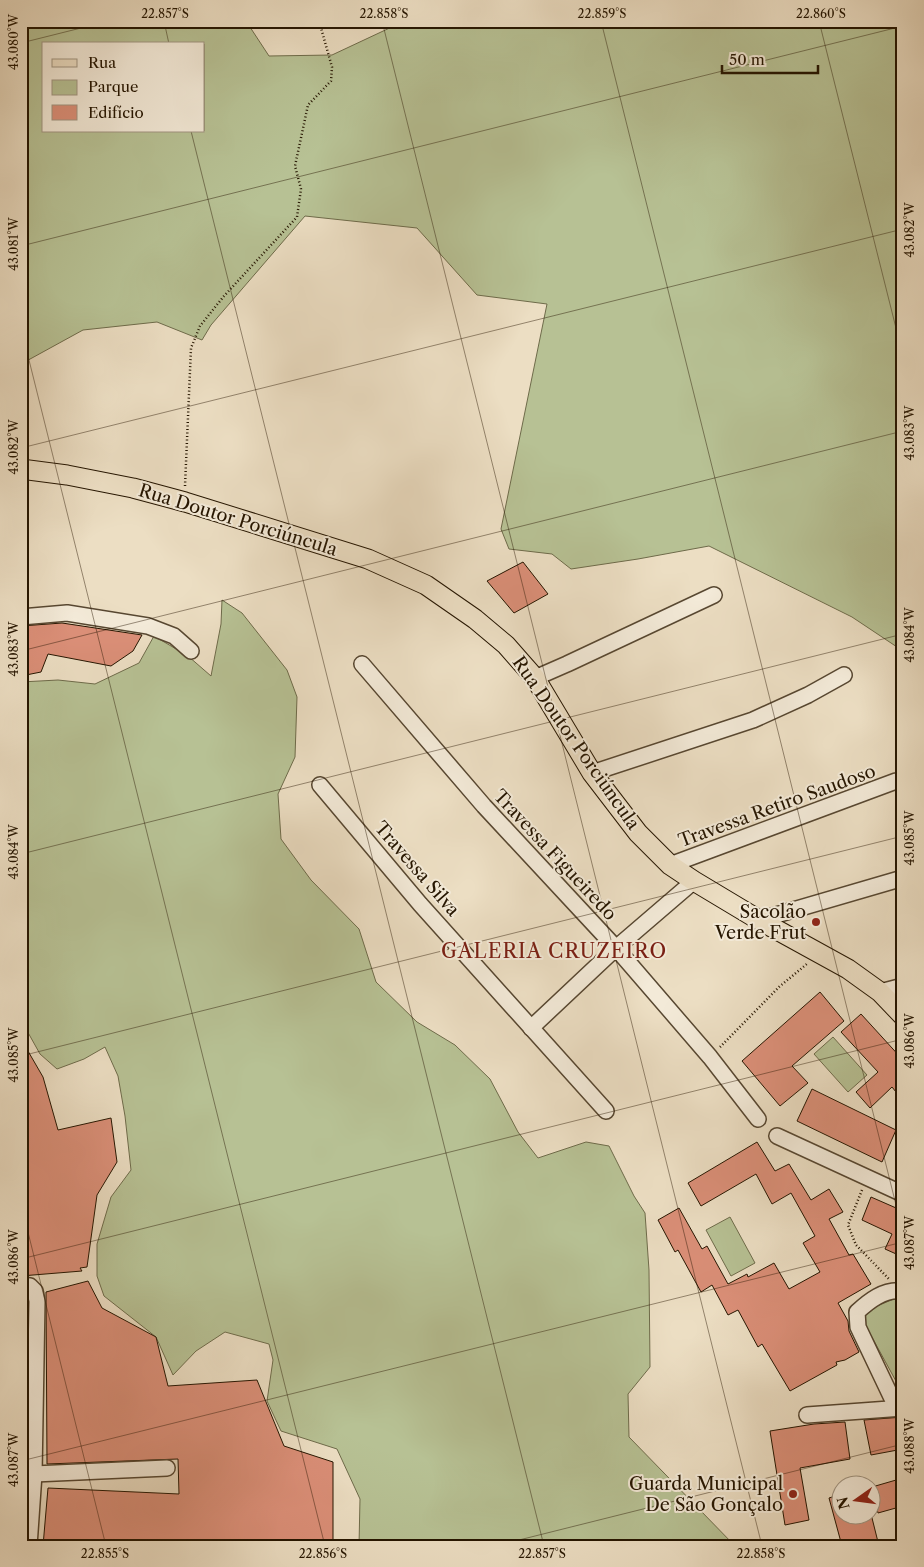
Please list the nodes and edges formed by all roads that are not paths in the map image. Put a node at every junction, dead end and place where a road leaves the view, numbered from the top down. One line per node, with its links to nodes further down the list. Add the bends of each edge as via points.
1 (21, 469): 7 (main road, Rua Doutor Porciúncula, via 133,488 368,559 426,585 475,619 506,645)
2 (714, 595): 7 (street)
3 (21, 617): 4 (street, via 67,613 148,626 174,636)
4 (191, 651)
5 (362, 664): 15 (street, Travessa Figueiredo, via 484,806)
6 (844, 675): 8 (street, via 753,720)
7 (535, 678): 8 (main road, Rua Doutor Porciúncula)
8 (592, 773): 11 (main road, Rua Doutor Porciúncula, via 638,833)
9 (896, 781): 11 (street, Travessa Retiro Saudoso)
10 (320, 785): 19 (street, Travessa Silva, via 420,904)
11 (670, 865): 13 (main road, Rua Doutor Porciúncula)
12 (903, 878): 14 (street)
13 (694, 881): 14 (main road, Rua Doutor Porciúncula); 15 (street)
14 (759, 920): 17 (main road, Rua Doutor Porciúncula, via 848,969)
15 (616, 948): 19 (street); 21 (street, Travessa Figueiredo, via 710,1057)
16 (903, 986): 17 (street)
17 (880, 992): 18 (main road, Rua Doutor Porciúncula)
18 (903, 1016)
19 (531, 1028): 20 (street, Travessa Silva)
20 (606, 1111)
21 (758, 1119)
22 (777, 1136): 23 (street)
23 (903, 1194)
24 (21, 1285): 29 (street, via 30,1286 37,1301)
25 (902, 1292): 26 (street, via 889,1291 869,1300 857,1312 856,1319)
26 (900, 1408): 27 (street)
27 (807, 1415)
28 (167, 1468): 29 (street)
29 (34, 1474): 30 (street)
30 (29, 1546)

